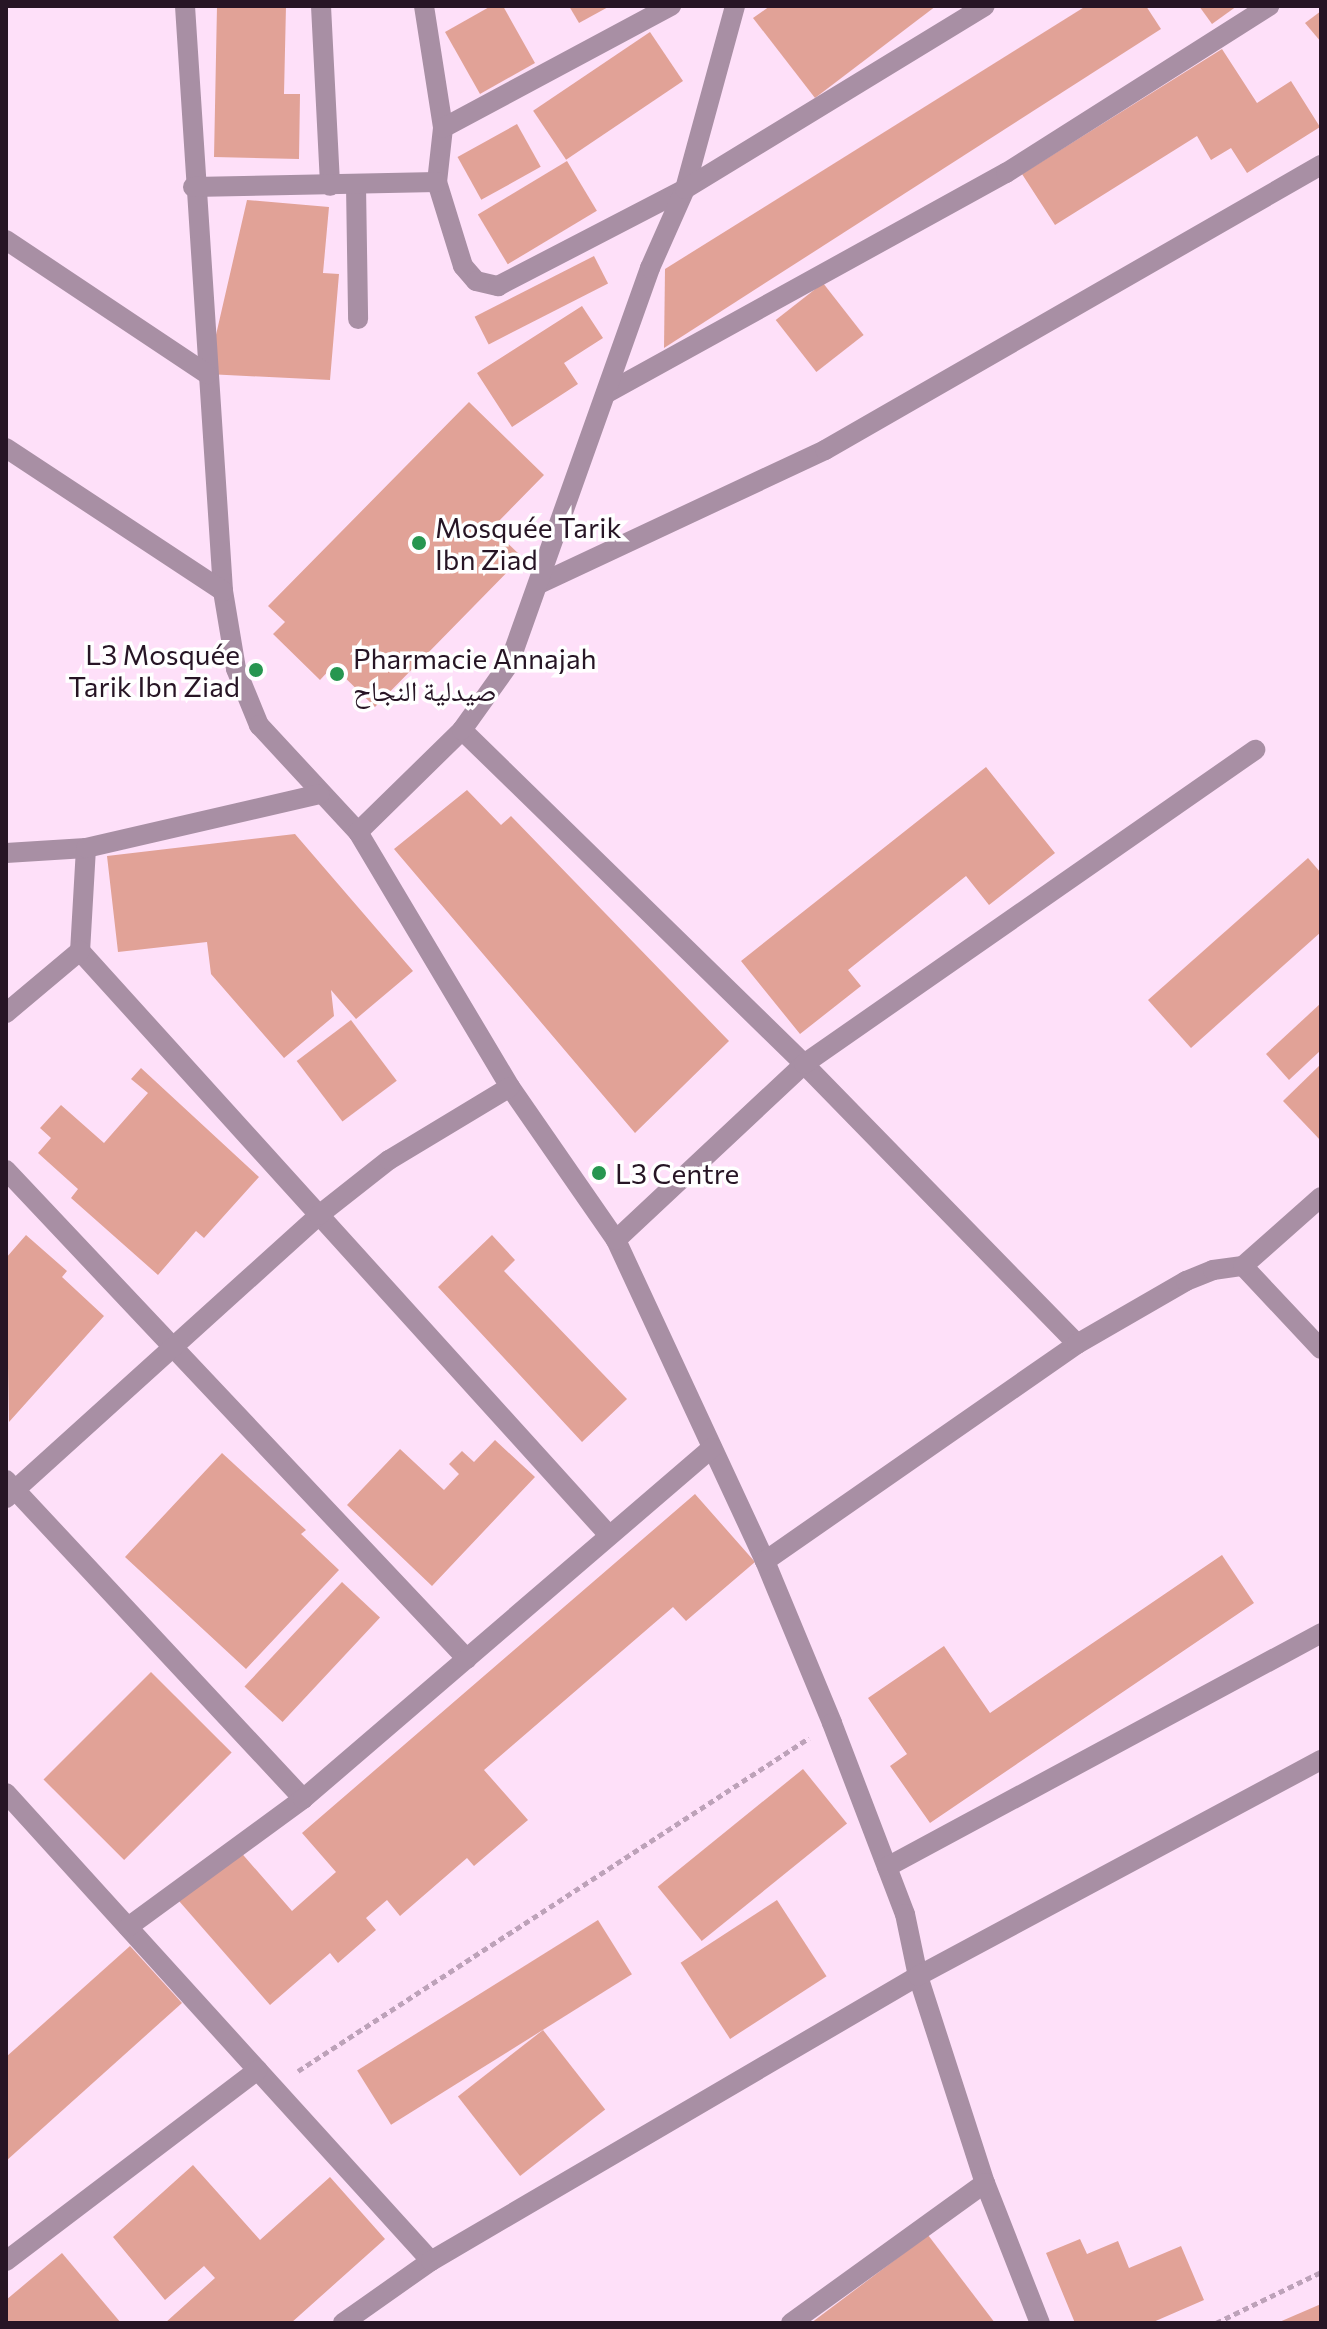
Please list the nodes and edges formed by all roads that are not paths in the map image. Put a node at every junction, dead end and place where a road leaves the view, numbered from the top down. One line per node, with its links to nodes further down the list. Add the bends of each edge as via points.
1 (185, 6): 13 (street)
2 (321, 6): 12 (street)
3 (424, 6): 8 (street)
4 (671, 6): 8 (street)
5 (735, 6): 14 (street)
6 (985, 6): 14 (street)
7 (1269, 6): 18 (street, via 1006,173)
8 (443, 128): 10 (street)
9 (1321, 165): 20 (street, via 825,450)
10 (437, 182): 11 (street); 14 (street, via 463,266 476,281 498,286)
11 (356, 185): 12 (street); 16 (street)
12 (330, 186): 13 (street)
13 (193, 187): 17 (street)
14 (685, 189): 18 (street, via 650,268)
15 (6, 240): 17 (street)
16 (358, 319)
17 (207, 374): 21 (street)
18 (607, 393): 20 (street)
19 (6, 448): 21 (street)
20 (539, 584): 22 (street, via 509,664)
21 (223, 591): 24 (street, via 236,669 259,725)
22 (462, 730): 25 (street); 30 (street)
23 (1255, 750): 30 (street)
24 (320, 794): 25 (street); 26 (street)
25 (358, 832): 31 (street)
26 (86, 848): 27 (street); 28 (street)
27 (6, 853)
28 (80, 951): 29 (street); 34 (street)
29 (6, 1013)
30 (804, 1064): 35 (street); 37 (street)
31 (510, 1087): 34 (street, via 389,1160); 35 (street)
32 (6, 1170): 38 (street)
33 (1321, 1197): 36 (street)
34 (319, 1215): 38 (street); 42 (street)
35 (616, 1240): 40 (street)
36 (1243, 1266): 37 (street, via 1186,1281); 39 (street)
37 (1077, 1344): 43 (street)
38 (173, 1348): 41 (street); 45 (street)
39 (1321, 1349)
40 (712, 1448): 42 (street); 43 (street)
41 (9, 1489): 48 (street)
42 (607, 1533): 45 (street)
43 (765, 1561): 49 (street)
44 (1321, 1633): 49 (street)
45 (467, 1659): 48 (street)
46 (1321, 1760): 51 (street)
47 (6, 1793): 50 (street)
48 (303, 1799): 50 (street)
49 (887, 1867): 51 (street, via 905,1914)
50 (128, 1927): 52 (street)
51 (918, 1976): 53 (street); 55 (street)
52 (258, 2070): 54 (street); 55 (street)
53 (985, 2183): 57 (street); 58 (street)
54 (6, 2261)
55 (431, 2261): 56 (street)
56 (343, 2323)
57 (791, 2323)
58 (1040, 2323)

